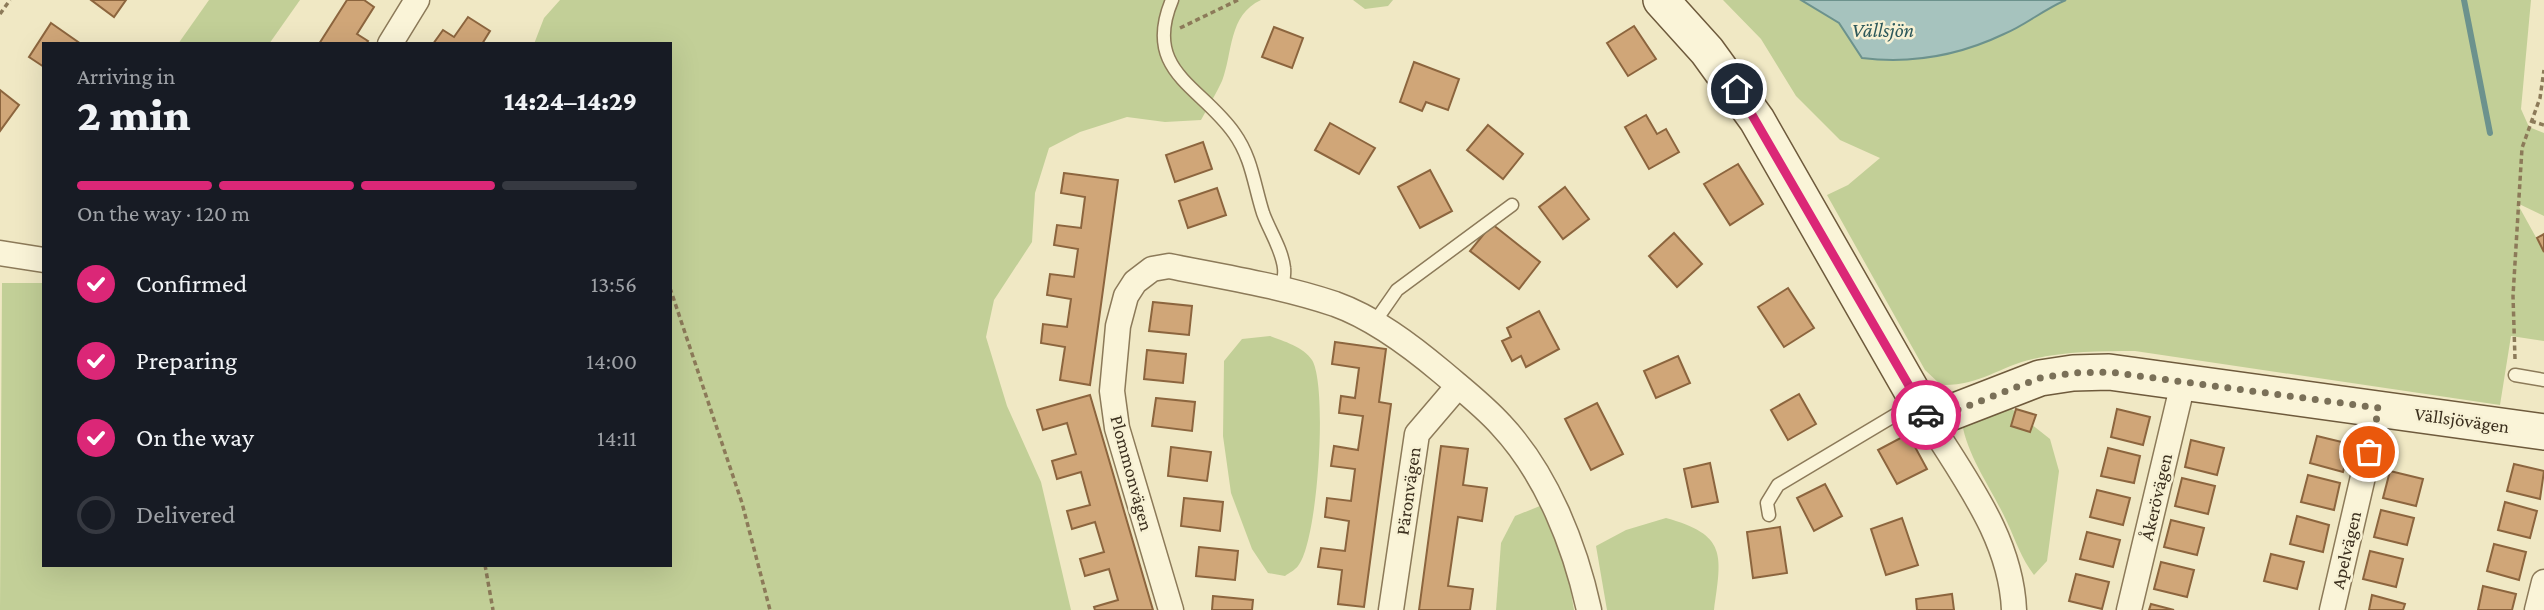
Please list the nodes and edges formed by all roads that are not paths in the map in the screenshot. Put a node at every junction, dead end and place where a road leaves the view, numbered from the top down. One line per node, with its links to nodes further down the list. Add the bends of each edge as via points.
1 (418, 0): 4 (street)
2 (1172, 0): 8 (lane, via 1164,37 1180,79 1235,134 1252,167 1262,211 1284,267)
3 (1661, 0): 15 (street, via 1707,51 1756,120)
4 (391, 42)
5 (1512, 205): 9 (lane, via 1396,290)
6 (0, 253): 7 (street)
7 (42, 260)
8 (1282, 289): 9 (street, Plommonvägen, via 1337,305); 19 (street, Plommonvägen, via 1169,266 1152,269 1126,296 1118,326 1112,391 1117,428)
9 (1374, 323): 13 (street, Plommonvägen)
10 (2515, 375): 11 (lane)
11 (2544, 380)
12 (2183, 383): 14 (street, Vällsjövägen); 15 (street, Vällsjövägen, via 2109,372 2073,373); 23 (street, Åkerövägen)
13 (1458, 386): 20 (street, Päronvägen, via 1417,435); 21 (street, Plommonvägen, via 1502,425 1525,455 1581,572)
14 (2379, 408): 16 (street, Vällsjövägen); 24 (street, Apelvägen)
15 (1924, 411): 17 (lane, via 1778,485 1767,503); 22 (street, via 1999,537)
16 (2544, 432)
17 (1769, 515)
18 (2544, 582): 25 (street)
19 (1171, 610)
20 (1391, 610)
21 (1589, 610)
22 (2014, 610)
23 (2129, 610)
24 (2332, 610)
25 (2537, 610)

